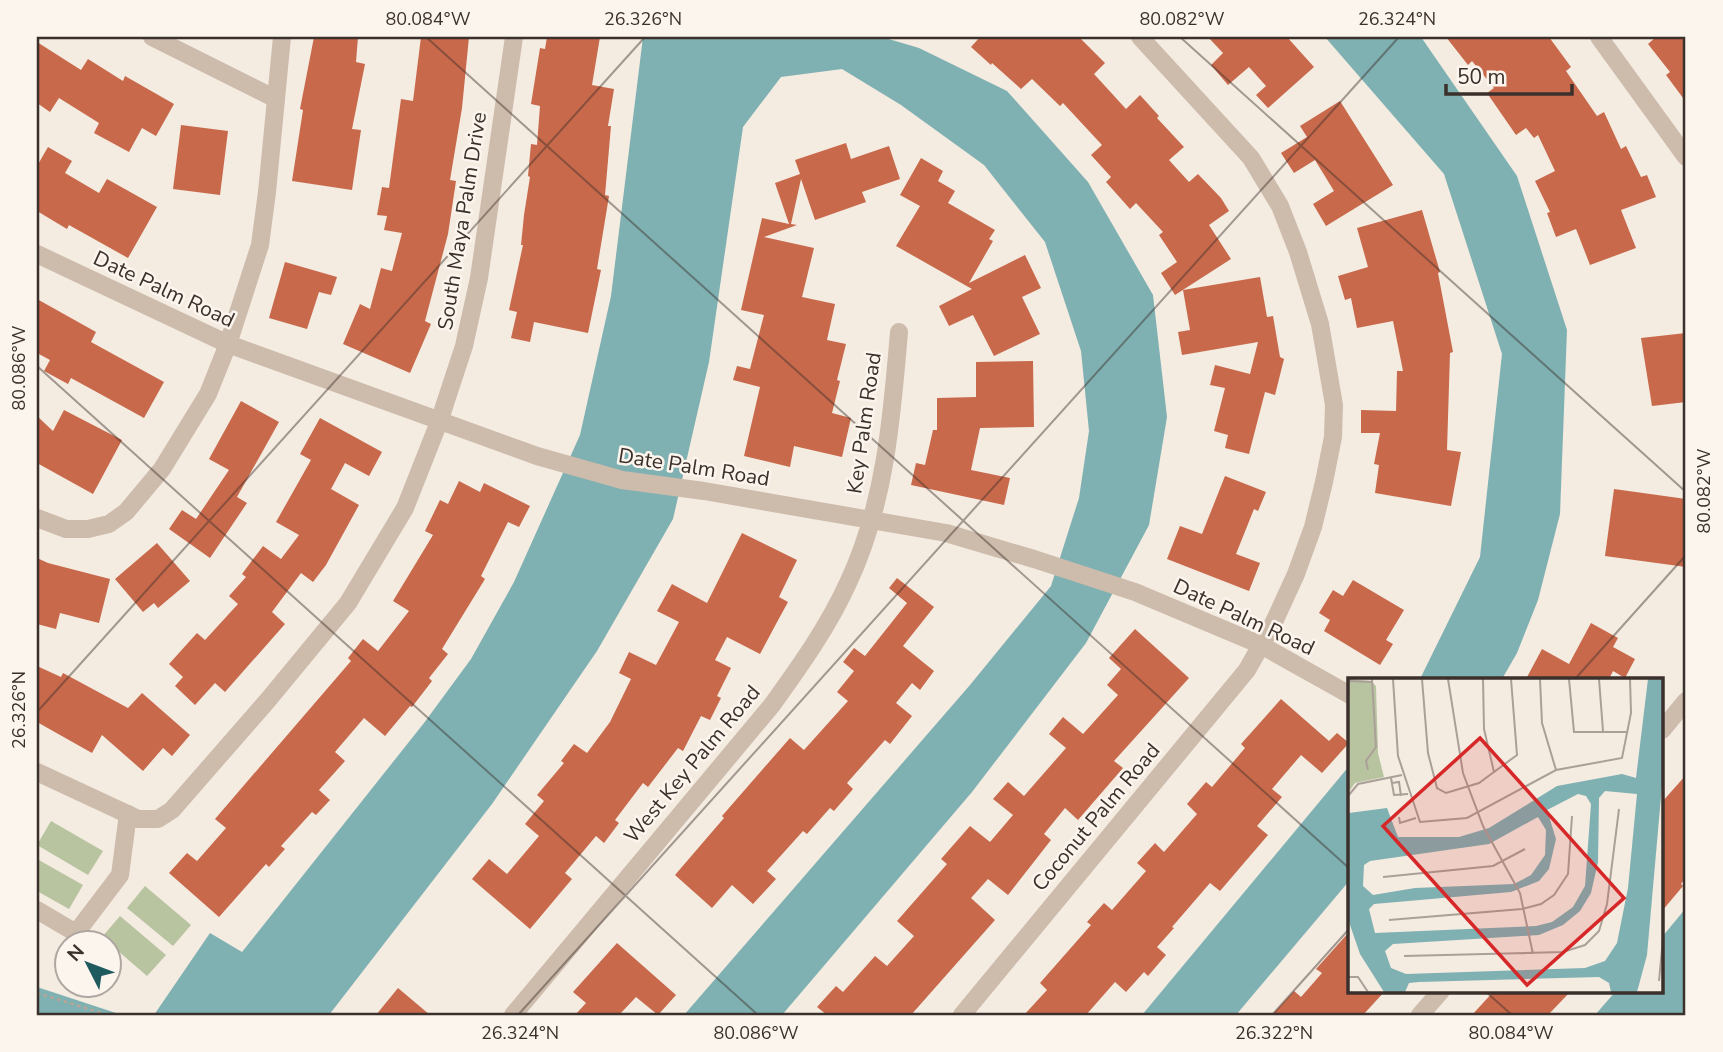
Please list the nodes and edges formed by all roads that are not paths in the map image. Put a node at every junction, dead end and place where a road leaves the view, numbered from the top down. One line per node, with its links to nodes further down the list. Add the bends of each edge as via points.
1 (152, 37): 6 (street)
2 (282, 37): 6 (street)
3 (514, 37): 11 (street, South Maya Palm Drive, via 479,278 464,346)
4 (1140, 37): 14 (street, Coconut Palm Road, via 1251,158 1284,218 1320,324 1334,405 1333,436 1313,527)
5 (1599, 37): 7 (street)
6 (276, 99): 10 (street, via 260,244)
7 (1686, 157)
8 (37, 254): 10 (street, Date Palm Road)
9 (899, 332): 13 (street, Key Palm Road, via 892,419)
10 (228, 344): 11 (street, Date Palm Road); 12 (street, via 208,394 182,440 126,512 109,524 88,529 66,529)
11 (439, 422): 13 (street, Date Palm Road, via 622,480); 19 (street, South Maya Palm Drive, via 405,508 348,603 172,810 158,819)
12 (37, 518)
13 (872, 520): 14 (street, Date Palm Road, via 946,533 1034,559 1135,592); 22 (street, West Key Palm Road, via 844,591 797,672)
14 (1261, 645): 15 (street, Date Palm Road); 23 (street, Coconut Palm Road, via 1247,670)
15 (1348, 694)
16 (1686, 701): 17 (street)
17 (1664, 728)
18 (37, 772): 19 (street)
19 (128, 814): 20 (street, via 120,875 76,933)
20 (37, 910)
21 (1440, 992): 24 (street)
22 (513, 1015)
23 (962, 1015)
24 (1420, 1015)

